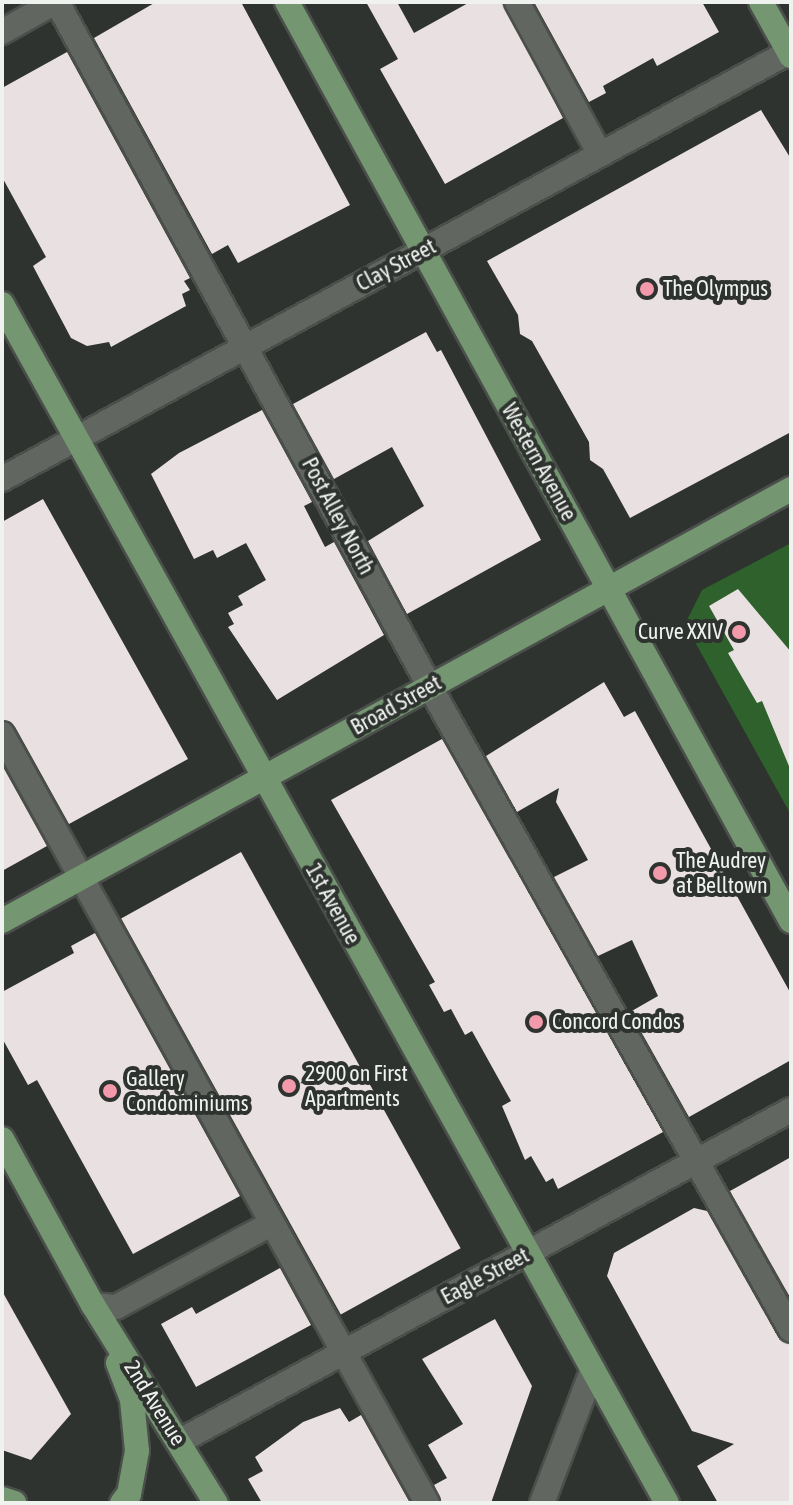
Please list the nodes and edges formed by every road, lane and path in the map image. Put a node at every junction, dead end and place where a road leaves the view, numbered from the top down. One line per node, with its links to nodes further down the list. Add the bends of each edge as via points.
1 (56, 2): 5 (street); 10 (street, Post Alley North)
2 (287, 2): 8 (main road, Western Avenue)
3 (517, 2): 7 (street)
4 (761, 2): 6 (main road)
5 (2, 32)
6 (790, 53): 7 (street, Clay Street)
7 (600, 154): 8 (street, Clay Street)
8 (423, 251): 10 (street, Clay Street); 14 (main road, Western Avenue)
9 (2, 304): 11 (main road, 1st Avenue)
10 (246, 344): 11 (street, Clay Street); 15 (street, Post Alley North)
11 (75, 438): 12 (street, Clay Street); 17 (main road, 1st Avenue)
12 (2, 479)
13 (791, 489): 14 (main road, Broad Street)
14 (609, 589): 15 (main road, Broad Street); 20 (main road, Western Avenue)
15 (430, 687): 17 (main road, Broad Street); 23 (street, Post Alley North)
16 (2, 734): 18 (street)
17 (263, 778): 18 (main road, Broad Street); 25 (main road, 1st Avenue)
18 (81, 878): 19 (main road, Broad Street); 24 (street)
19 (2, 921)
20 (791, 921)
21 (791, 1110): 23 (street, Eagle Street)
22 (2, 1139): 26 (main road, 2nd Avenue)
23 (699, 1160): 25 (street, Eagle Street); 27 (street, Post Alley North)
24 (271, 1224): 26 (street, via 116,1307); 28 (street)
25 (526, 1253): 28 (street, Eagle Street); 29 (main road, 1st Avenue)
26 (93, 1305): 30 (main road, 2nd Avenue); 33 (main road, 2nd Avenue, via 126,1379 136,1430 134,1473)
27 (791, 1330)
28 (342, 1354): 30 (street, Eagle Street); 35 (street)
29 (593, 1369): 36 (street); 37 (main road, 1st Avenue)
30 (180, 1441): 34 (main road, 2nd Avenue)
31 (2, 1499): 32 (main road)
32 (14, 1503)
33 (122, 1503)
34 (216, 1503)
35 (427, 1503)
36 (542, 1503)
37 (667, 1503)

